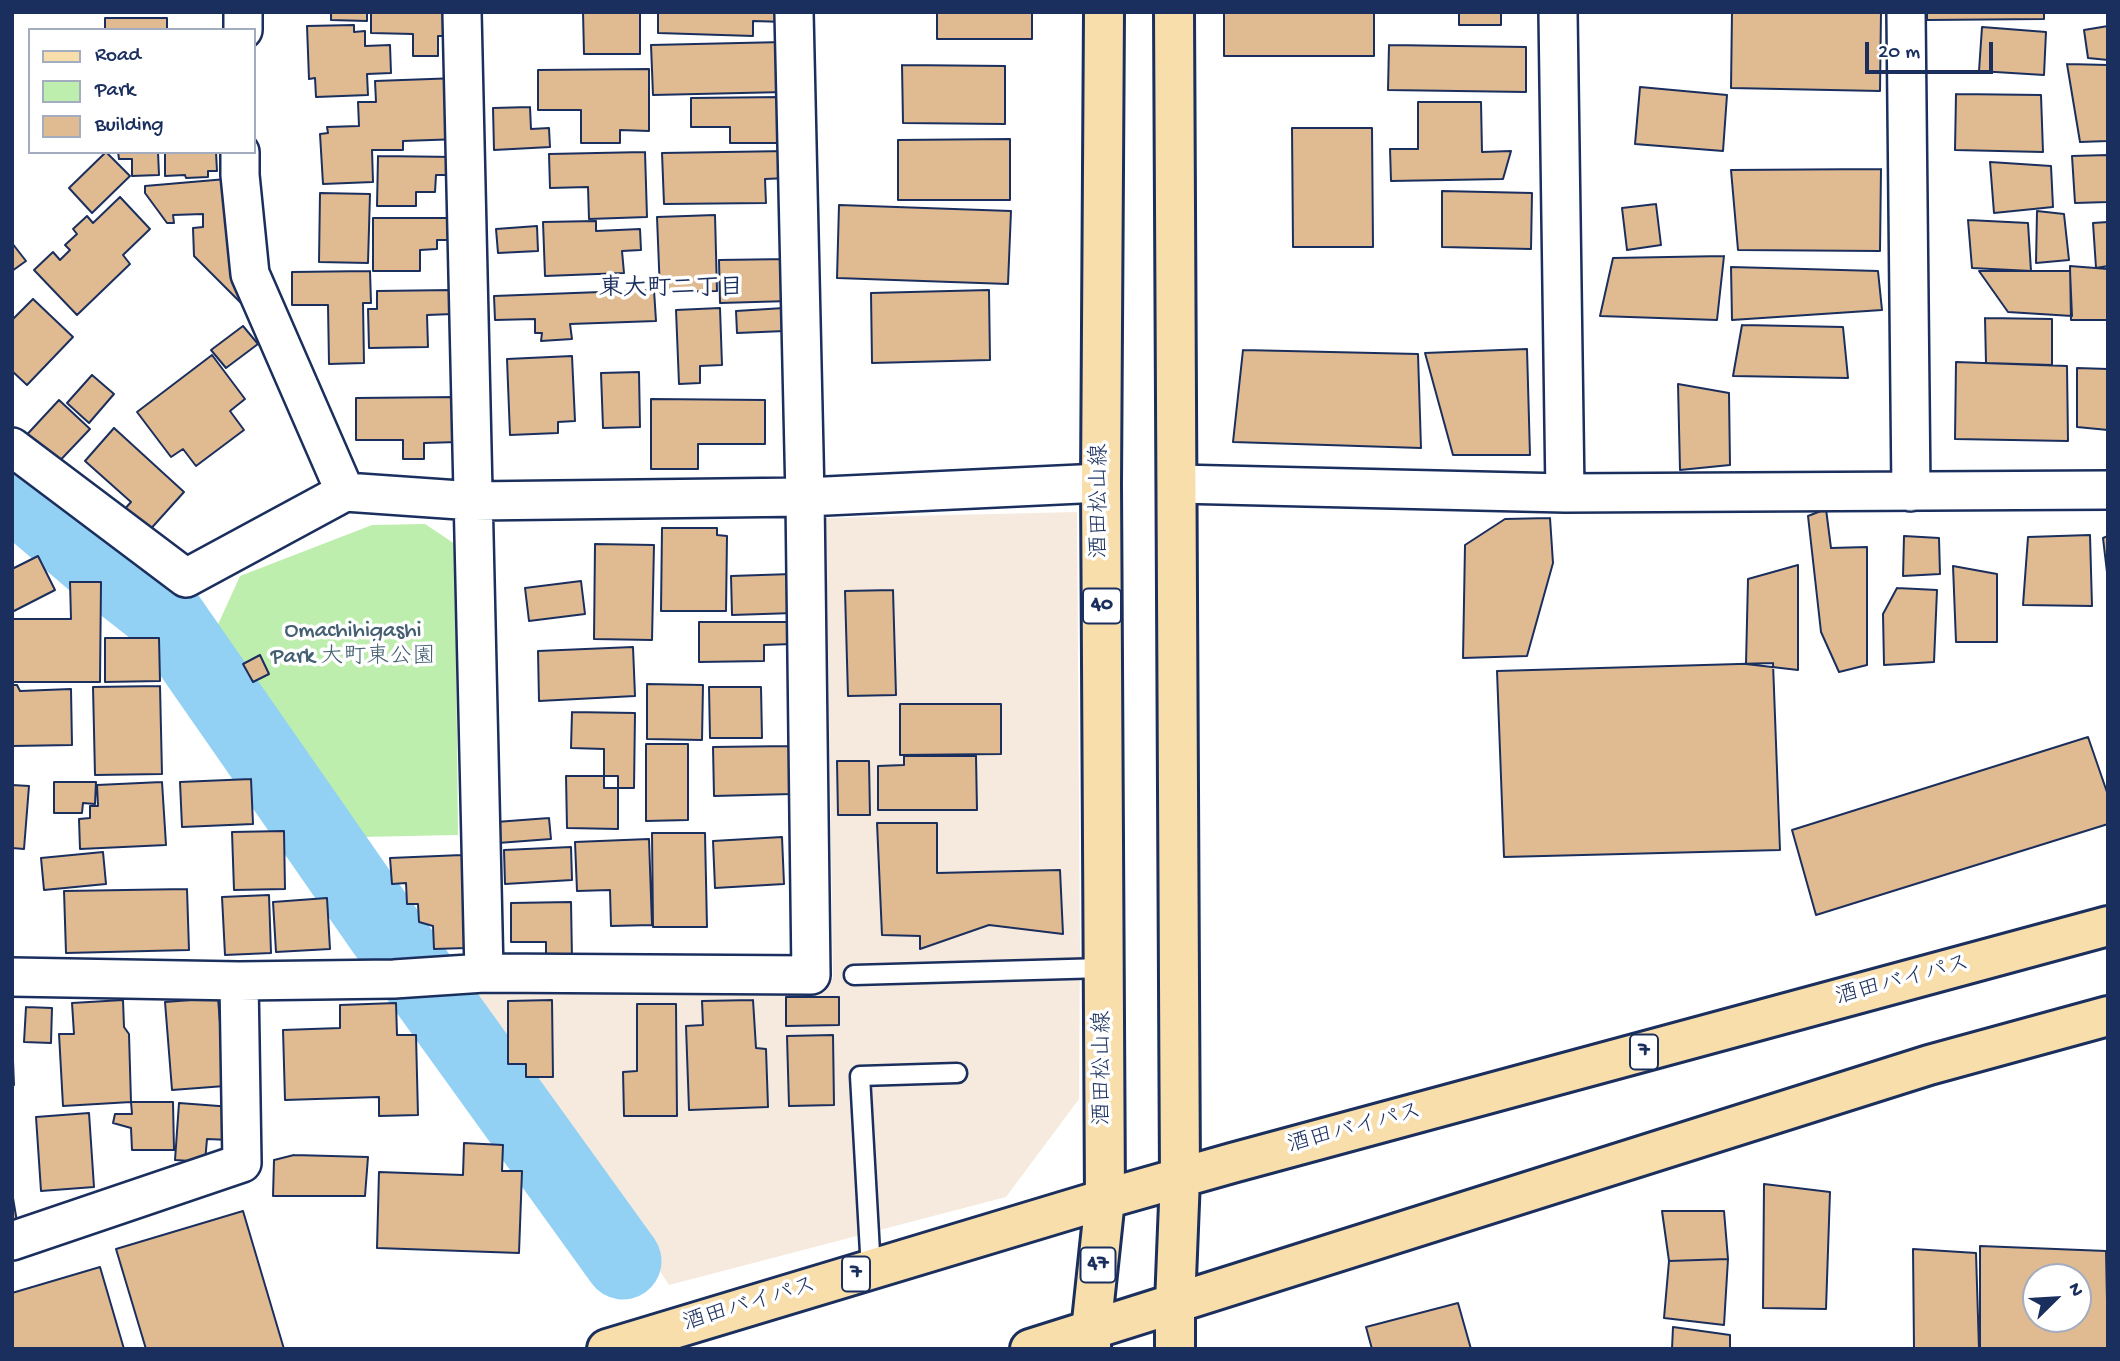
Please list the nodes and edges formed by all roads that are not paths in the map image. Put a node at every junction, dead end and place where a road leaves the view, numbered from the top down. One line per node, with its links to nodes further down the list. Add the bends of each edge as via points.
1 (462, 12): 16 (street)
2 (794, 12): 15 (street)
3 (1104, 12): 9 (main road, 酒田松山線 / 40)
4 (1174, 12): 10 (main road)
5 (1558, 12): 14 (street)
6 (1906, 12): 13 (street)
7 (240, 154): 12 (street, via 250,274)
8 (12, 447): 12 (street, via 186,578)
9 (1101, 483): 15 (street); 18 (main road, 酒田松山線 / 40)
10 (1177, 484): 14 (street); 25 (main road)
11 (2108, 489): 13 (street)
12 (345, 492): 16 (street)
13 (1911, 492): 14 (street)
14 (1565, 493)
15 (805, 497): 16 (street); 19 (street, via 811,975)
16 (474, 501): 19 (street)
17 (2108, 926): 25 (main road, 酒田バイパス / 7)
18 (1104, 968): 20 (lane); 26 (main road, 酒田松山線 / 40)
19 (468, 974): 22 (street)
20 (854, 975)
21 (12, 977): 22 (street)
22 (239, 981): 27 (street, via 242,1163)
23 (2108, 1016): 29 (main road, via 1929,1065)
24 (957, 1073): 28 (lane, via 860,1076)
25 (1180, 1178): 26 (main road, 酒田バイパス / 7); 29 (main road)
26 (1105, 1199): 28 (main road, 酒田バイパス / 7); 30 (main road, 47)
27 (12, 1241)
28 (871, 1270): 31 (main road, 酒田バイパス / 7)
29 (1175, 1304): 30 (main road); 33 (main road)
30 (1091, 1340): 32 (main road)
31 (607, 1349)
32 (1030, 1349)
33 (1175, 1349)

